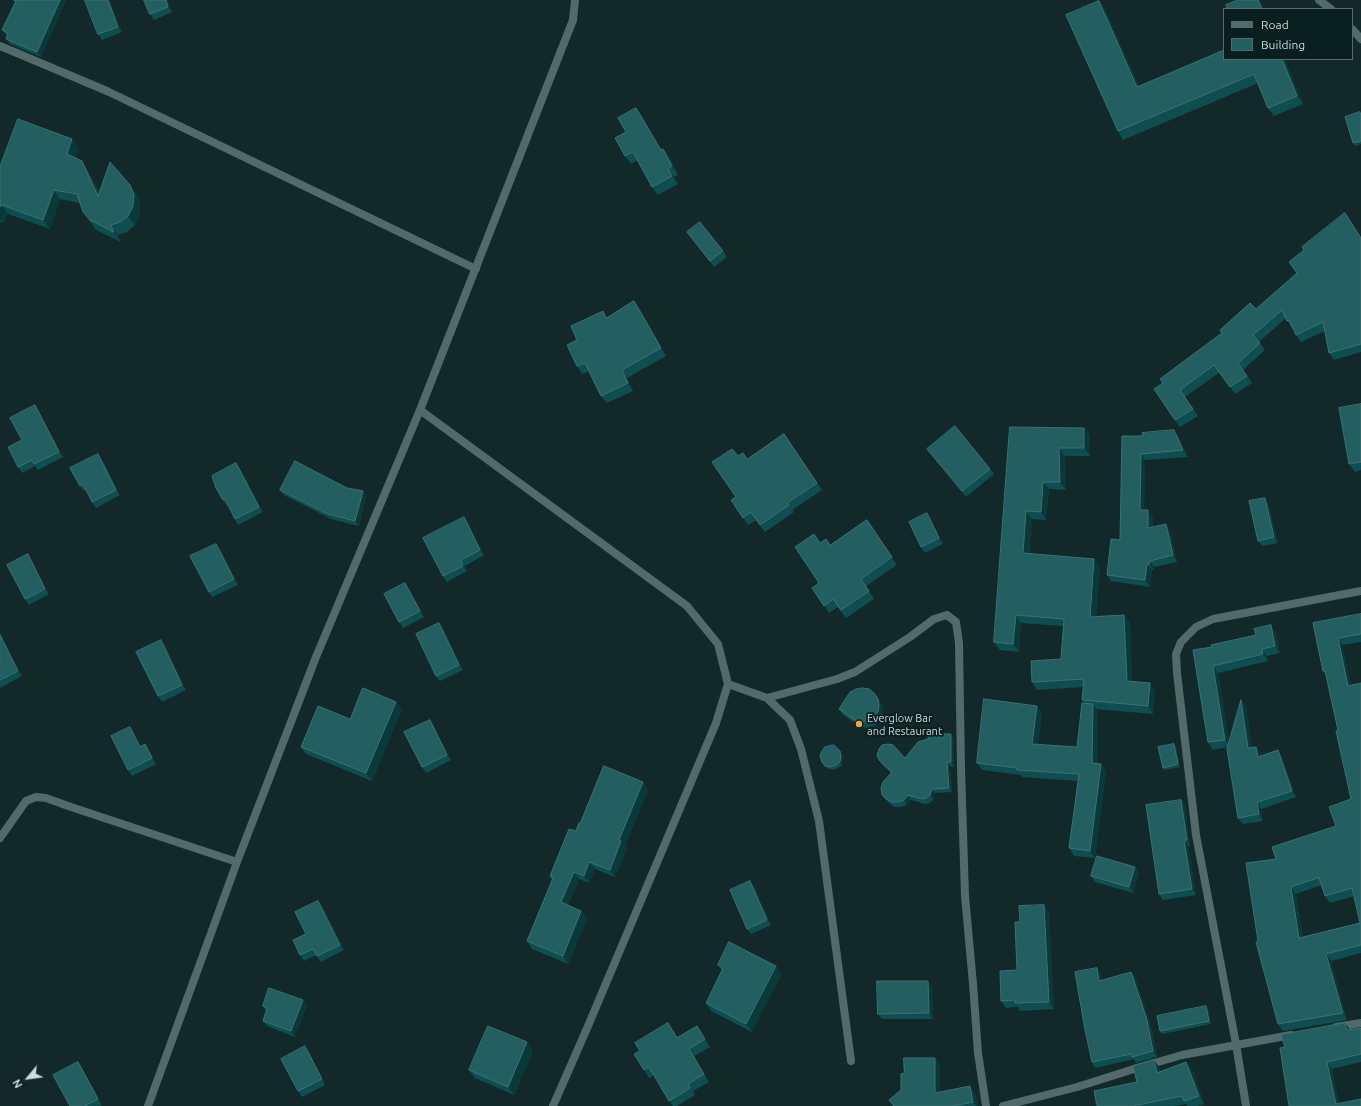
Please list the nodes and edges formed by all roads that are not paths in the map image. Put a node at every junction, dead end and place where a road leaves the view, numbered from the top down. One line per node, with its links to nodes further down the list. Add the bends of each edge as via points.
1 (575, 0): 7 (street, via 573,20)
2 (1319, 0): 3 (street)
3 (1330, 8)
4 (1353, 30): 5 (street)
5 (1361, 39)
6 (0, 46): 7 (street, via 107,91)
7 (476, 269): 8 (street)
8 (420, 410): 10 (street, via 687,606 718,644); 13 (street, via 316,657)
9 (1361, 591): 17 (street, via 1213,619 1196,627 1181,642 1176,654 1176,673 1196,835)
10 (728, 684): 11 (street); 20 (street, via 716,723)
11 (767, 698): 18 (street, via 790,720 801,749 819,821); 21 (street, via 855,672 934,619 947,615 956,622 959,643 965,896 978,1053)
12 (0, 838): 13 (street, via 26,801 36,797 46,798)
13 (237, 862): 19 (street)
14 (1361, 1023): 15 (street)
15 (1330, 1028)
16 (1298, 1034): 17 (street)
17 (1236, 1044): 22 (street, via 1182,1055 1077,1087); 23 (street)
18 (851, 1061)
19 (148, 1106)
20 (553, 1106)
21 (986, 1106)
22 (1003, 1106)
23 (1246, 1106)

